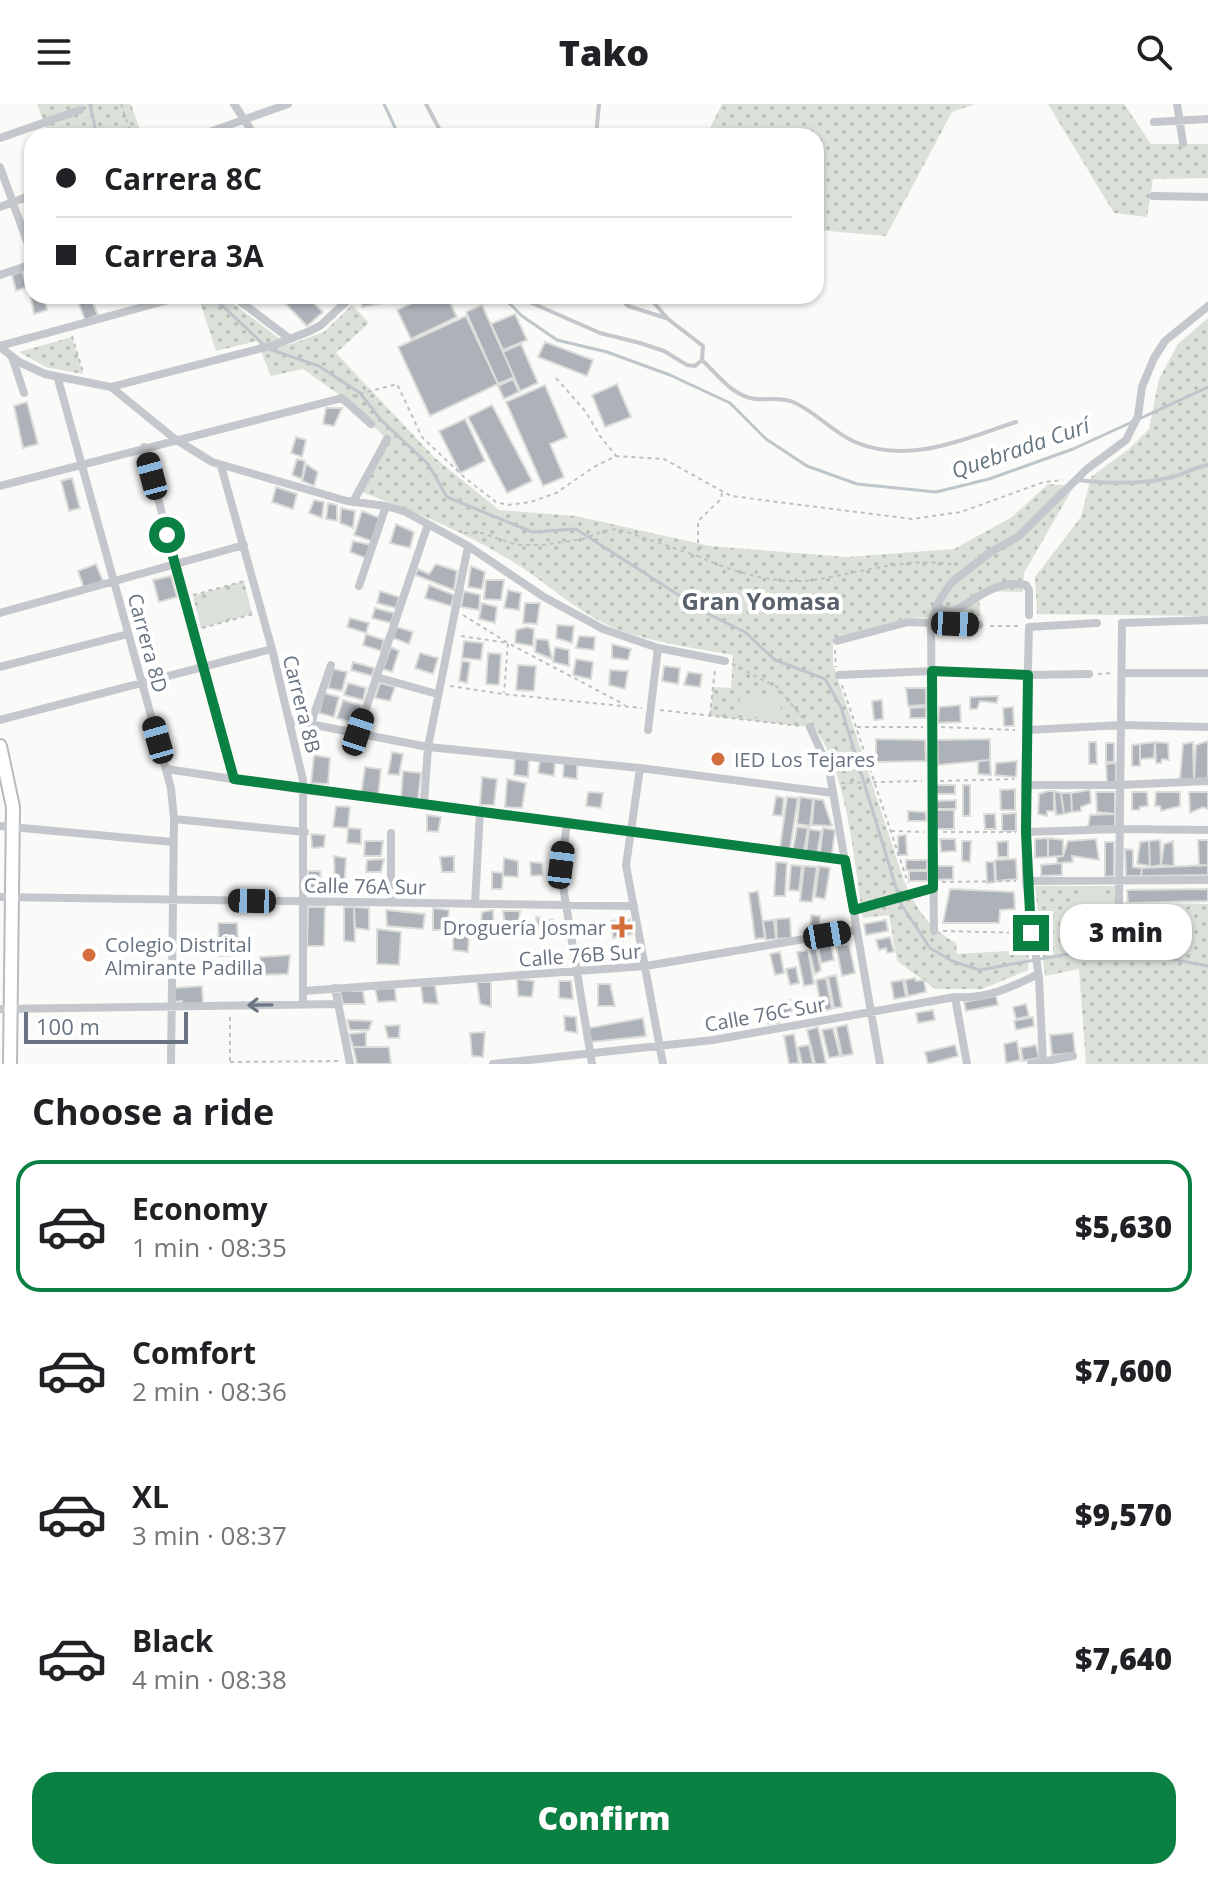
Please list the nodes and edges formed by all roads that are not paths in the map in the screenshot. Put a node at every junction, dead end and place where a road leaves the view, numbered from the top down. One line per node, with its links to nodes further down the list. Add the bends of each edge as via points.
1 (234, 104): 9 (street)
2 (288, 104): 9 (street)
3 (426, 104): 14 (lane)
4 (599, 104): 15 (lane)
5 (1177, 104): 7 (street)
6 (82, 109): 11 (street)
7 (1180, 119): 8 (street); 10 (street); 18 (street)
8 (1208, 119)
9 (244, 120): 12 (street); 13 (street)
10 (1154, 122)
11 (28, 128)
12 (221, 128)
13 (250, 128)
14 (439, 128)
15 (597, 128)
16 (24, 130): 17 (street)
17 (0, 138)
18 (1183, 143)
19 (0, 167): 23 (street)
20 (1153, 196): 21 (street)
21 (1208, 197)
22 (24, 198): 23 (street)
23 (13, 202): 24 (street); 25 (street)
24 (0, 207)
25 (24, 233)
26 (24, 267): 27 (street)
27 (0, 275)
28 (154, 304): 37 (street)
29 (244, 304): 36 (street)
30 (343, 304): 36 (street, via 321,325)
31 (534, 304): 39 (lane, via 600,333 664,351 687,365)
32 (626, 304): 35 (lane)
33 (655, 304): 35 (lane)
34 (1208, 306): 51 (street, via 1159,350 1126,440)
35 (668, 319): 39 (lane, via 703,346)
36 (290, 339): 41 (street)
37 (0, 347): 38 (street)
38 (12, 357): 40 (street); 42 (street)
39 (702, 360): 43 (lane, via 740,396 792,401 870,447 926,451)
40 (58, 379): 41 (street); 48 (street, Carrera 8D)
41 (111, 387): 45 (street)
42 (24, 393)
43 (1016, 422)
44 (371, 424): 45 (street, via 342,398)
45 (175, 439): 47 (street); 50 (street)
46 (387, 439): 53 (street)
47 (144, 447): 48 (street); 58 (street)
48 (82, 463): 52 (street); 59 (street, Carrera 8D)
49 (1208, 465): 51 (lane, via 1141,483)
50 (221, 466): 53 (street); 56 (street, Carrera 8B)
51 (1076, 480): 61 (street, via 1018,537 946,588)
52 (0, 486)
53 (353, 502): 54 (street)
54 (386, 506): 55 (street); 60 (street)
55 (428, 524): 57 (street); 82 (street)
56 (244, 545): 58 (street); 71 (street, Carrera 8B)
57 (468, 546): 70 (street, via 575,615); 84 (street)
58 (175, 564): 59 (street); 75 (street)
59 (114, 581): 62 (street); 68 (street, Carrera 8D)
60 (359, 586)
61 (936, 607): 63 (street, via 952,612 994,586 1026,585); 65 (street)
62 (0, 613)
63 (1029, 615)
64 (1208, 620): 77 (street, via 1122,623)
65 (931, 623): 67 (street); 69 (street, via 908,622); 76 (street)
66 (1097, 623): 81 (street, via 1029,627)
67 (979, 625)
68 (128, 634): 74 (street); 83 (street, Carrera 8D)
69 (837, 641)
70 (658, 648): 72 (street); 91 (street)
71 (272, 649): 75 (street); 86 (street, Carrera 8B)
72 (721, 660)
73 (331, 665): 87 (street)
74 (0, 667)
75 (203, 667): 83 (street); 98 (street)
76 (932, 671): 80 (street); 81 (street); 120 (street)
77 (1122, 673): 78 (street); 88 (street)
78 (1208, 673)
79 (1089, 674): 81 (street)
80 (839, 675)
81 (1028, 675): 92 (street)
82 (377, 677): 84 (street); 93 (street)
83 (141, 683): 85 (street); 97 (street, Carrera 8D)
84 (437, 694): 95 (street)
85 (0, 720)
86 (289, 720): 87 (street); 103 (street, Carrera 8B)
87 (311, 723): 93 (street)
88 (1122, 725): 90 (street); 92 (street); 101 (street)
89 (810, 727): 102 (street)
90 (1208, 727)
91 (648, 730)
92 (1028, 730): 100 (street)
93 (358, 732): 95 (street)
94 (0, 746): 108 (street, via 12,795)
95 (428, 747): 96 (street); 104 (street)
96 (640, 768): 102 (street); 111 (street)
97 (167, 769): 98 (street); 106 (street, Carrera 8D)
98 (234, 779): 103 (street)
99 (1208, 781): 101 (street)
100 (1025, 785): 101 (street); 113 (street)
101 (1120, 785): 109 (street)
102 (833, 789): 116 (street)
103 (304, 790): 104 (street); 112 (street, Carrera 8B)
104 (424, 804): 105 (street)
105 (480, 811): 107 (street); 126 (street)
106 (174, 819): 112 (street); 115 (street, Carrera 8D)
107 (567, 822): 111 (street); 127 (street, via 561,874)
108 (6, 827): 115 (street); 121 (street)
109 (1121, 829): 110 (street); 113 (street); 117 (street)
110 (1208, 830)
111 (631, 831): 116 (street); 128 (street, via 626,865)
112 (305, 832): 123 (street, Carrera 8B)
113 (1026, 832): 119 (street)
114 (391, 833): 124 (street)
115 (173, 842): 122 (street, Carrera 8D)
116 (845, 860): 129 (street)
117 (1122, 879): 118 (street); 119 (street); 125 (street)
118 (1208, 880)
119 (1026, 881): 134 (street)
120 (933, 885): 129 (street); 131 (street)
121 (6, 897): 122 (street, Calle 76A Sur); 141 (street)
122 (172, 899): 123 (street, Calle 76A Sur); 140 (street, Carrera 8D)
123 (304, 901): 124 (street, Calle 76A Sur); 136 (street, Carrera 8B)
124 (391, 902): 126 (street, Calle 76A Sur)
125 (1119, 903)
126 (475, 904): 127 (street, Calle 76A Sur)
127 (566, 905): 128 (street, Calle 76A Sur); 133 (street)
128 (634, 906): 132 (street)
129 (854, 910): 130 (street)
130 (857, 930): 132 (street, Calle 76B Sur); 142 (street)
131 (934, 931)
132 (646, 966): 133 (street, Calle 76B Sur); 143 (street)
133 (577, 971): 135 (street, Calle 76B Sur); 145 (street)
134 (1037, 971): 137 (street, Calle 76C Sur, via 989,995); 146 (street)
135 (335, 988): 136 (street, Calle 76B Sur); 138 (street)
136 (303, 991): 139 (street, Carrera 8B)
137 (955, 997): 142 (street, Calle 76C Sur); 153 (street)
138 (338, 1004): 139 (street); 147 (street)
139 (303, 1005): 140 (street, one-way to 140)
140 (170, 1007): 141 (street); 149 (street, Carrera 8D)
141 (6, 1009): 148 (street)
142 (871, 1012): 143 (street, Calle 76C Sur); 152 (street)
143 (660, 1047): 145 (street, Calle 76C Sur); 151 (street)
144 (1073, 1056): 146 (street)
145 (591, 1059): 150 (street, Calle 76C Sur)
146 (1043, 1062): 154 (street)
147 (350, 1063)
148 (10, 1064)
149 (171, 1064)
150 (493, 1064)
151 (663, 1064)
152 (880, 1064)
153 (967, 1064)
154 (1031, 1064)

